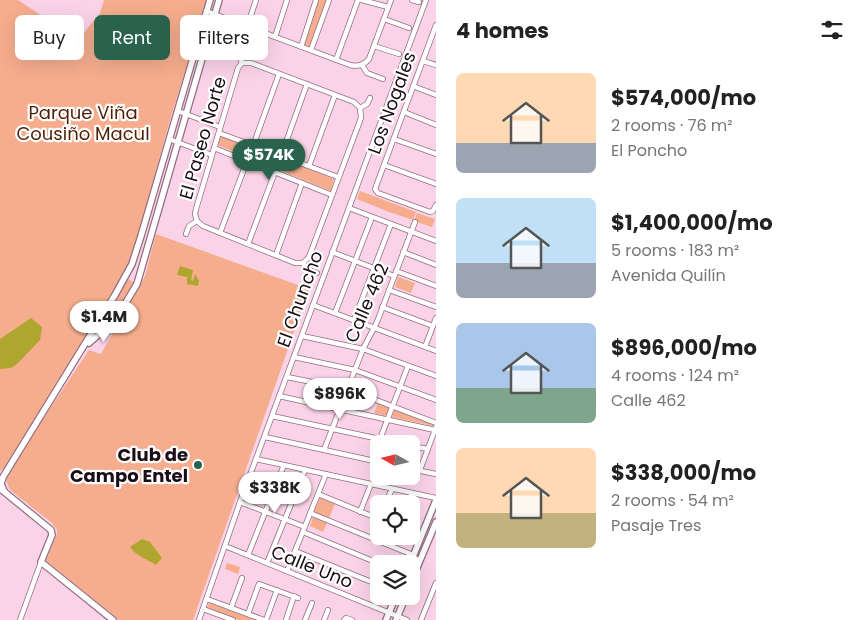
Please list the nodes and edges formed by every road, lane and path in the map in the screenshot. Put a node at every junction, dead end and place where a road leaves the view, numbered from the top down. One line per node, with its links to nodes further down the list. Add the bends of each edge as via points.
1 (210, 0): 13 (main road)
2 (219, 0): 14 (main road)
3 (256, 0): 15 (street)
4 (287, 0): 21 (street)
5 (316, 0): 23 (street)
6 (329, 0): 24 (street)
7 (360, 0): 12 (street); 27 (street)
8 (391, 0): 12 (street)
9 (412, 0): 11 (street)
10 (426, 0): 62 (street, El Chuncho)
11 (419, 2)
12 (388, 7): 16 (street)
13 (206, 12): 14 (street); 40 (main road)
14 (215, 14): 42 (main road)
15 (251, 15)
16 (384, 19): 18 (street); 22 (street)
17 (436, 25): 20 (street, Los Nogales)
18 (409, 28)
19 (268, 34): 21 (street)
20 (434, 35): 28 (street, Los Nogales)
21 (275, 37): 23 (street)
22 (374, 46): 25 (street); 30 (street)
23 (301, 47): 24 (street)
24 (311, 50): 27 (street)
25 (399, 54)
26 (241, 60): 29 (street, El Paseo Norte)
27 (336, 60): 30 (street, via 353,66)
28 (423, 60): 31 (street); 35 (street, Los Nogales)
29 (242, 63): 32 (street, via 251,62); 44 (street, El Paseo Norte)
30 (362, 65): 33 (street, via 367,73)
31 (436, 65)
32 (280, 74): 34 (street); 48 (street)
33 (383, 79)
34 (307, 84): 36 (street); 52 (street)
35 (413, 86): 37 (street); 41 (street, Los Nogales)
36 (335, 95): 39 (street, via 354,102); 55 (street)
37 (436, 95)
38 (370, 98): 39 (street)
39 (360, 108): 57 (street, via 361,118)
40 (178, 111): 42 (street); 46 (main road)
41 (404, 112): 43 (street); 45 (street, Los Nogales)
42 (189, 114): 44 (street); 47 (main road)
43 (436, 125)
44 (220, 128): 48 (street); 49 (street, El Paseo Norte)
45 (394, 138): 50 (street); 54 (street, Los Nogales)
46 (169, 139): 47 (street); 81 (main road, via 137,250)
47 (178, 142): 51 (street); 82 (main road)
48 (253, 146): 52 (street)
49 (214, 148): 51 (street, El Paseo Norte); 53 (street)
50 (436, 154)
51 (212, 155): 64 (street, El Paseo Norte, via 196,209)
52 (281, 156): 55 (street)
53 (247, 161): 56 (street); 68 (street)
54 (384, 165): 59 (street); 61 (street, Los Nogales, via 376,190 432,212)
55 (308, 166): 57 (street)
56 (275, 172): 58 (street); 71 (street)
57 (338, 178): 60 (street)
58 (302, 183): 60 (street); 74 (street)
59 (436, 184)
60 (332, 195): 76 (street, via 309,257)
61 (436, 205)
62 (349, 208): 63 (street); 72 (street, El Chuncho)
63 (372, 216): 66 (street); 75 (street)
64 (198, 221): 68 (street); 69 (street, El Paseo Norte, via 190,225)
65 (415, 222): 67 (street, Calle 462)
66 (391, 224): 67 (street); 78 (street)
67 (411, 232): 70 (street); 73 (street, Calle 462)
68 (220, 233): 71 (street)
69 (186, 234)
70 (436, 241)
71 (248, 244): 74 (street)
72 (332, 252): 75 (street); 85 (street, El Chuncho)
73 (403, 252): 77 (street); 80 (street, Calle 462)
74 (276, 255): 76 (street)
75 (355, 261): 78 (street); 88 (street)
76 (303, 263): 79 (street, via 307,269)
77 (436, 265)
78 (374, 268): 80 (street); 91 (street)
79 (317, 273)
80 (395, 273): 83 (street); 84 (street, Calle 462)
81 (125, 277): 82 (main road, via 132,277); 89 (main road)
82 (136, 284): 92 (main road)
83 (436, 286)
84 (389, 290): 86 (street); 87 (street, Calle 462)
85 (313, 305): 88 (street); 95 (street, El Chuncho)
86 (436, 307)
87 (382, 308): 93 (street); 94 (street, Calle 462)
88 (335, 313): 91 (street)
89 (103, 314): 92 (main road, via 105,322); 98 (main road)
90 (436, 318): 93 (street)
91 (354, 320): 94 (street)
92 (113, 323): 98 (main road)
93 (433, 326): 96 (street)
94 (374, 328): 96 (street); 97 (street, Calle 462)
95 (302, 336): 97 (street); 100 (street, El Chuncho)
96 (425, 347): 99 (street)
97 (363, 349): 101 (street); 102 (street, Calle 462)
98 (82, 350): 129 (main road)
99 (436, 351)
100 (294, 357): 102 (street); 104 (street, El Chuncho)
101 (408, 366): 103 (street); 105 (street)
102 (355, 370): 105 (street); 106 (street, Calle 462)
103 (436, 376)
104 (287, 377): 106 (street); 107 (street, El Chuncho)
105 (400, 387): 108 (street); 109 (street)
106 (347, 389): 109 (street); 110 (street, Calle 462)
107 (280, 396): 110 (street); 111 (street, El Chuncho)
108 (436, 400)
109 (392, 406): 112 (street); 113 (street)
110 (340, 409): 112 (street); 115 (street, Calle 462)
111 (272, 416): 115 (street); 117 (street, El Chuncho)
112 (387, 420): 114 (street); 116 (street)
113 (436, 423)
114 (435, 428): 120 (street)
115 (332, 429): 118 (street); 121 (street, Calle 462)
116 (381, 435)
117 (265, 437): 121 (street); 122 (street, El Chuncho)
118 (370, 437)
119 (420, 448): 120 (street)
120 (428, 449): 126 (street)
121 (324, 450): 123 (street)
122 (256, 459): 124 (street); 139 (street, El Chuncho)
123 (370, 460)
124 (284, 465): 125 (street); 140 (street)
125 (305, 470): 127 (street); 144 (street)
126 (420, 470): 128 (street)
127 (326, 474): 130 (street); 136 (street)
128 (436, 474)
129 (1, 476): 134 (main road)
130 (370, 484)
131 (371, 485): 141 (street)
132 (376, 485): 133 (street)
133 (392, 488): 135 (street); 137 (street)
134 (2, 490): 154 (main road, via 52,530)
135 (412, 493): 138 (street)
136 (318, 494): 141 (street); 142 (street)
137 (389, 495)
138 (436, 499): 147 (main road)
139 (240, 502): 140 (street); 148 (street, El Chuncho)
140 (266, 512): 144 (street); 150 (street)
141 (360, 512): 143 (street)
142 (310, 513): 146 (street); 151 (street)
143 (370, 516)
144 (284, 519): 146 (street); 155 (street)
145 (436, 524): 153 (main road)
146 (304, 530): 149 (street); 152 (street)
147 (421, 536): 151 (main road)
148 (225, 546): 150 (street, Calle Uno); 161 (street, El Chuncho)
149 (295, 551): 156 (street); 158 (street)
150 (248, 555): 155 (street, Calle Uno)
151 (413, 555)
152 (370, 560)
153 (420, 561)
154 (42, 562): 173 (street); 174 (main road)
155 (267, 563): 156 (street, Calle Uno)
156 (287, 571): 168 (street, Calle Uno)
157 (242, 578): 165 (street)
158 (370, 581)
159 (436, 583): 184 (street)
160 (277, 590): 169 (street, via 258,585); 177 (street); 178 (street, via 296,597)
161 (206, 599): 165 (street); 166 (street, El Chuncho)
162 (312, 603): 179 (street)
163 (392, 605): 168 (main road)
164 (402, 605): 171 (main road)
165 (231, 608): 169 (street)
166 (203, 609): 170 (street); 175 (street, El Chuncho)
167 (328, 610): 180 (street)
168 (389, 613): 171 (street, Calle Uno); 182 (main road)
169 (248, 614): 177 (street)
170 (220, 618): 176 (street)
171 (397, 618): 183 (street, Calle Uno)
172 (345, 619): 181 (street)
173 (20, 620)
174 (113, 620)
175 (199, 620)
176 (233, 620)
177 (265, 620)
178 (286, 620)
179 (305, 620)
180 (324, 620)
181 (352, 620)
182 (386, 620)
183 (407, 620)
184 (421, 620)

